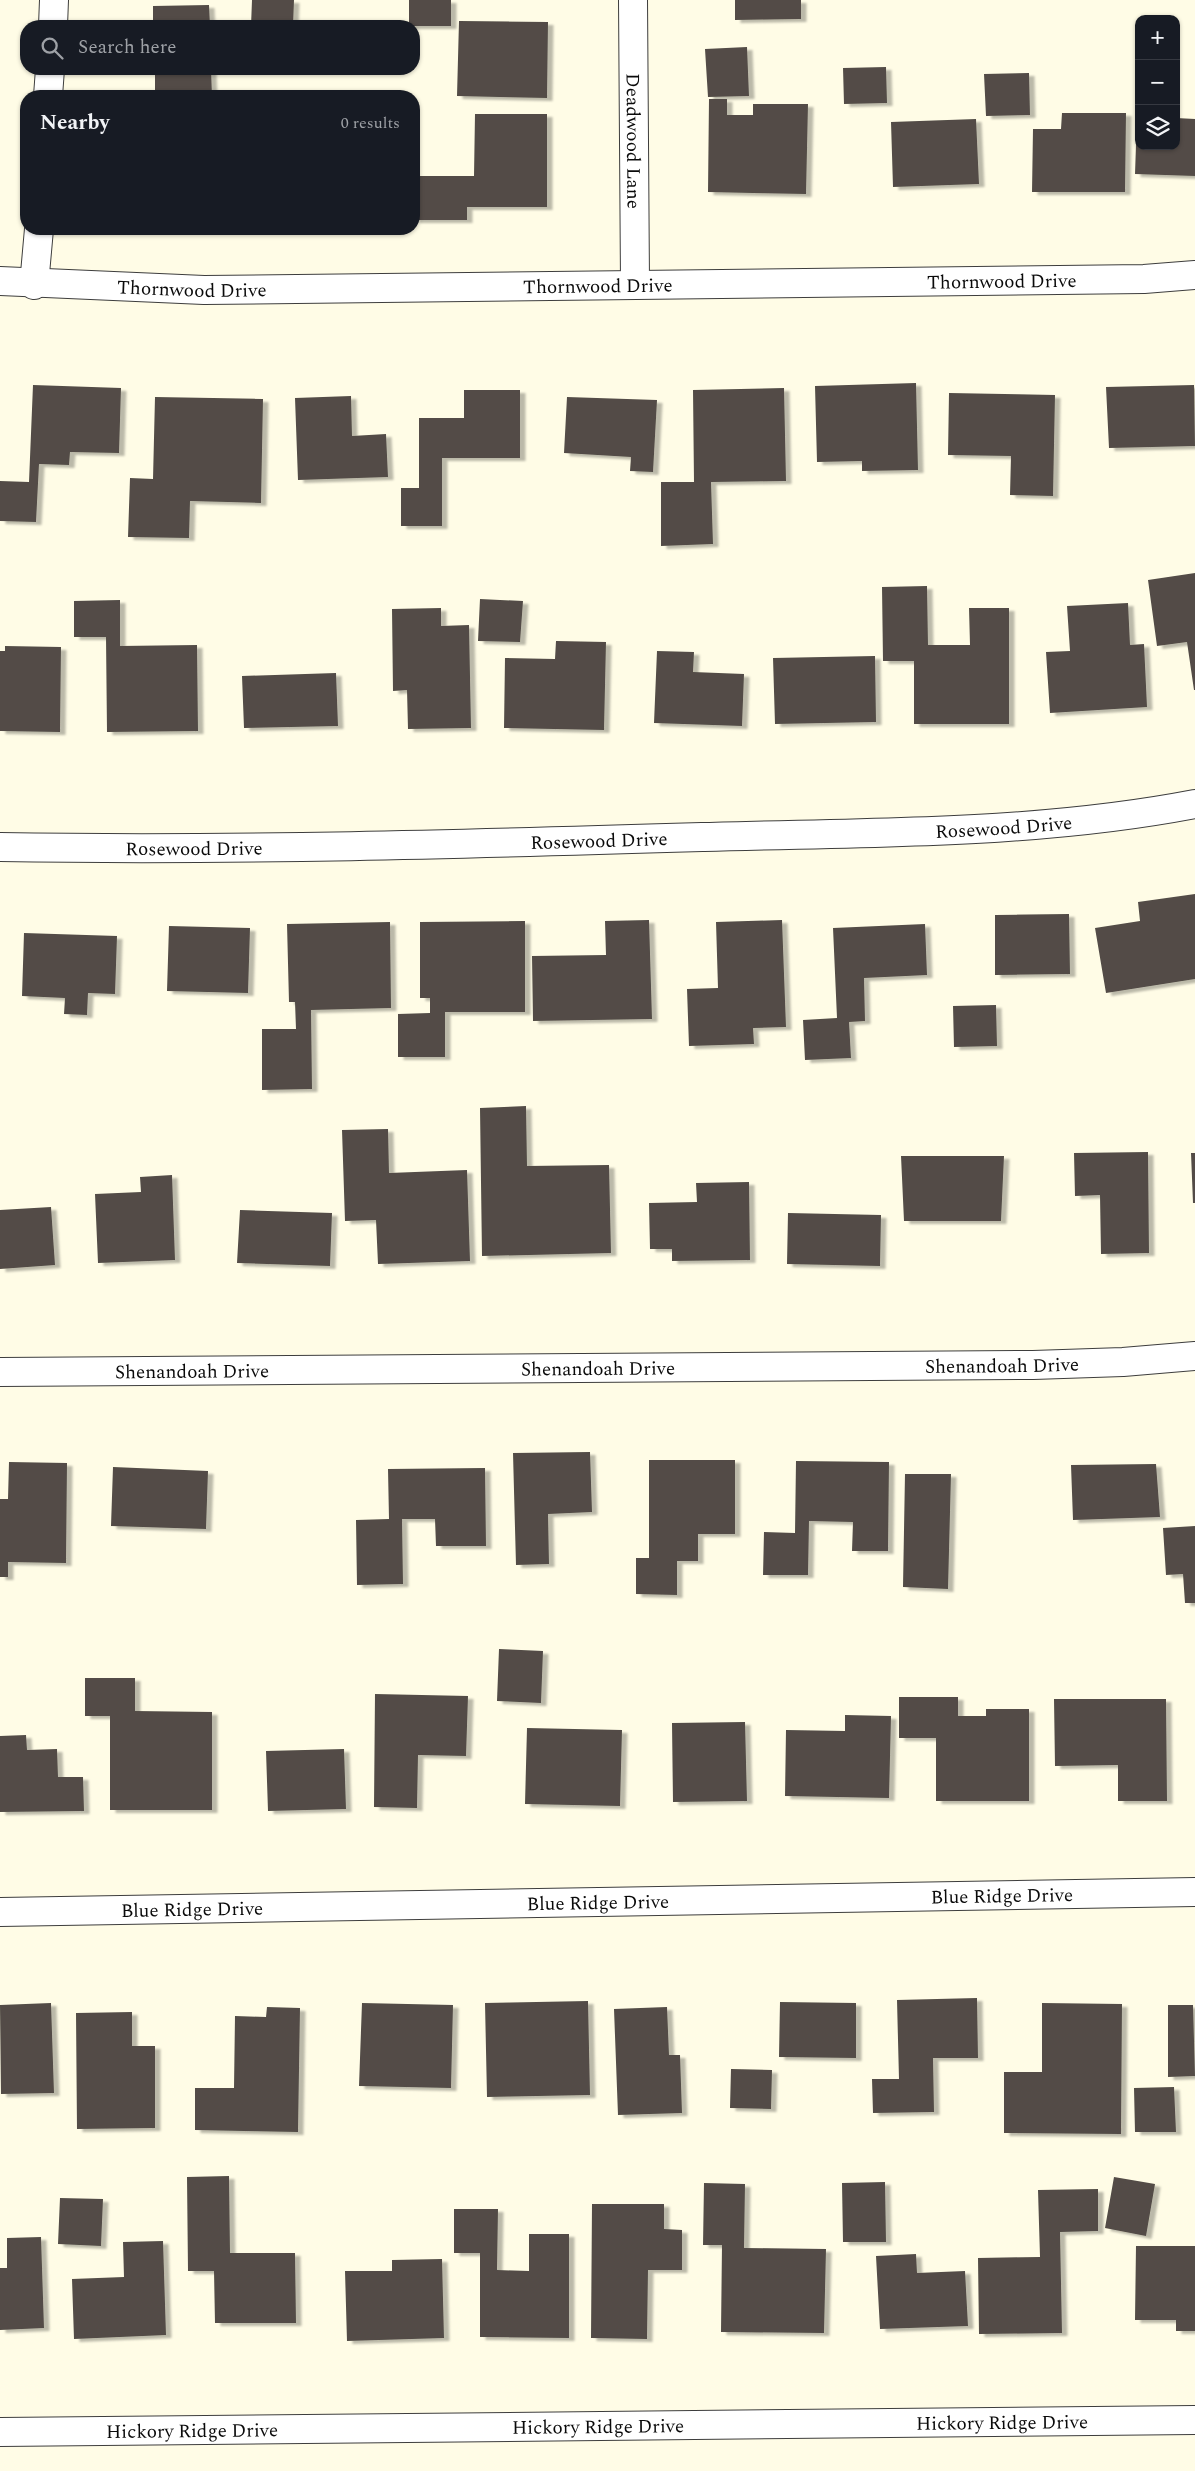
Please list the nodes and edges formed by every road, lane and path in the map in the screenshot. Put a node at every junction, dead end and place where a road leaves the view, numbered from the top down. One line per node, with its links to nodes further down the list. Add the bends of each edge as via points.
1 (54, 0): 3 (street)
2 (633, 0): 9 (street, Deadwood Lane)
3 (53, 20)
4 (50, 75): 5 (street)
5 (48, 90)
6 (38, 235): 10 (street)
7 (1195, 275): 9 (street, Thornwood Drive, via 1144,279)
8 (0, 281): 10 (street, Thornwood Drive)
9 (635, 283): 10 (street, Thornwood Drive, via 204,290)
10 (34, 285)
11 (1195, 804): 12 (street, Rosewood Drive, via 1135,815 977,829 354,847)
12 (0, 847)
13 (1195, 1356): 14 (street, Shenandoah Drive, via 1033,1365)
14 (0, 1372)
15 (1195, 1892): 16 (street, Blue Ridge Drive)
16 (0, 1912)
17 (1195, 2420): 18 (street, Hickory Ridge Drive)
18 (0, 2432)

